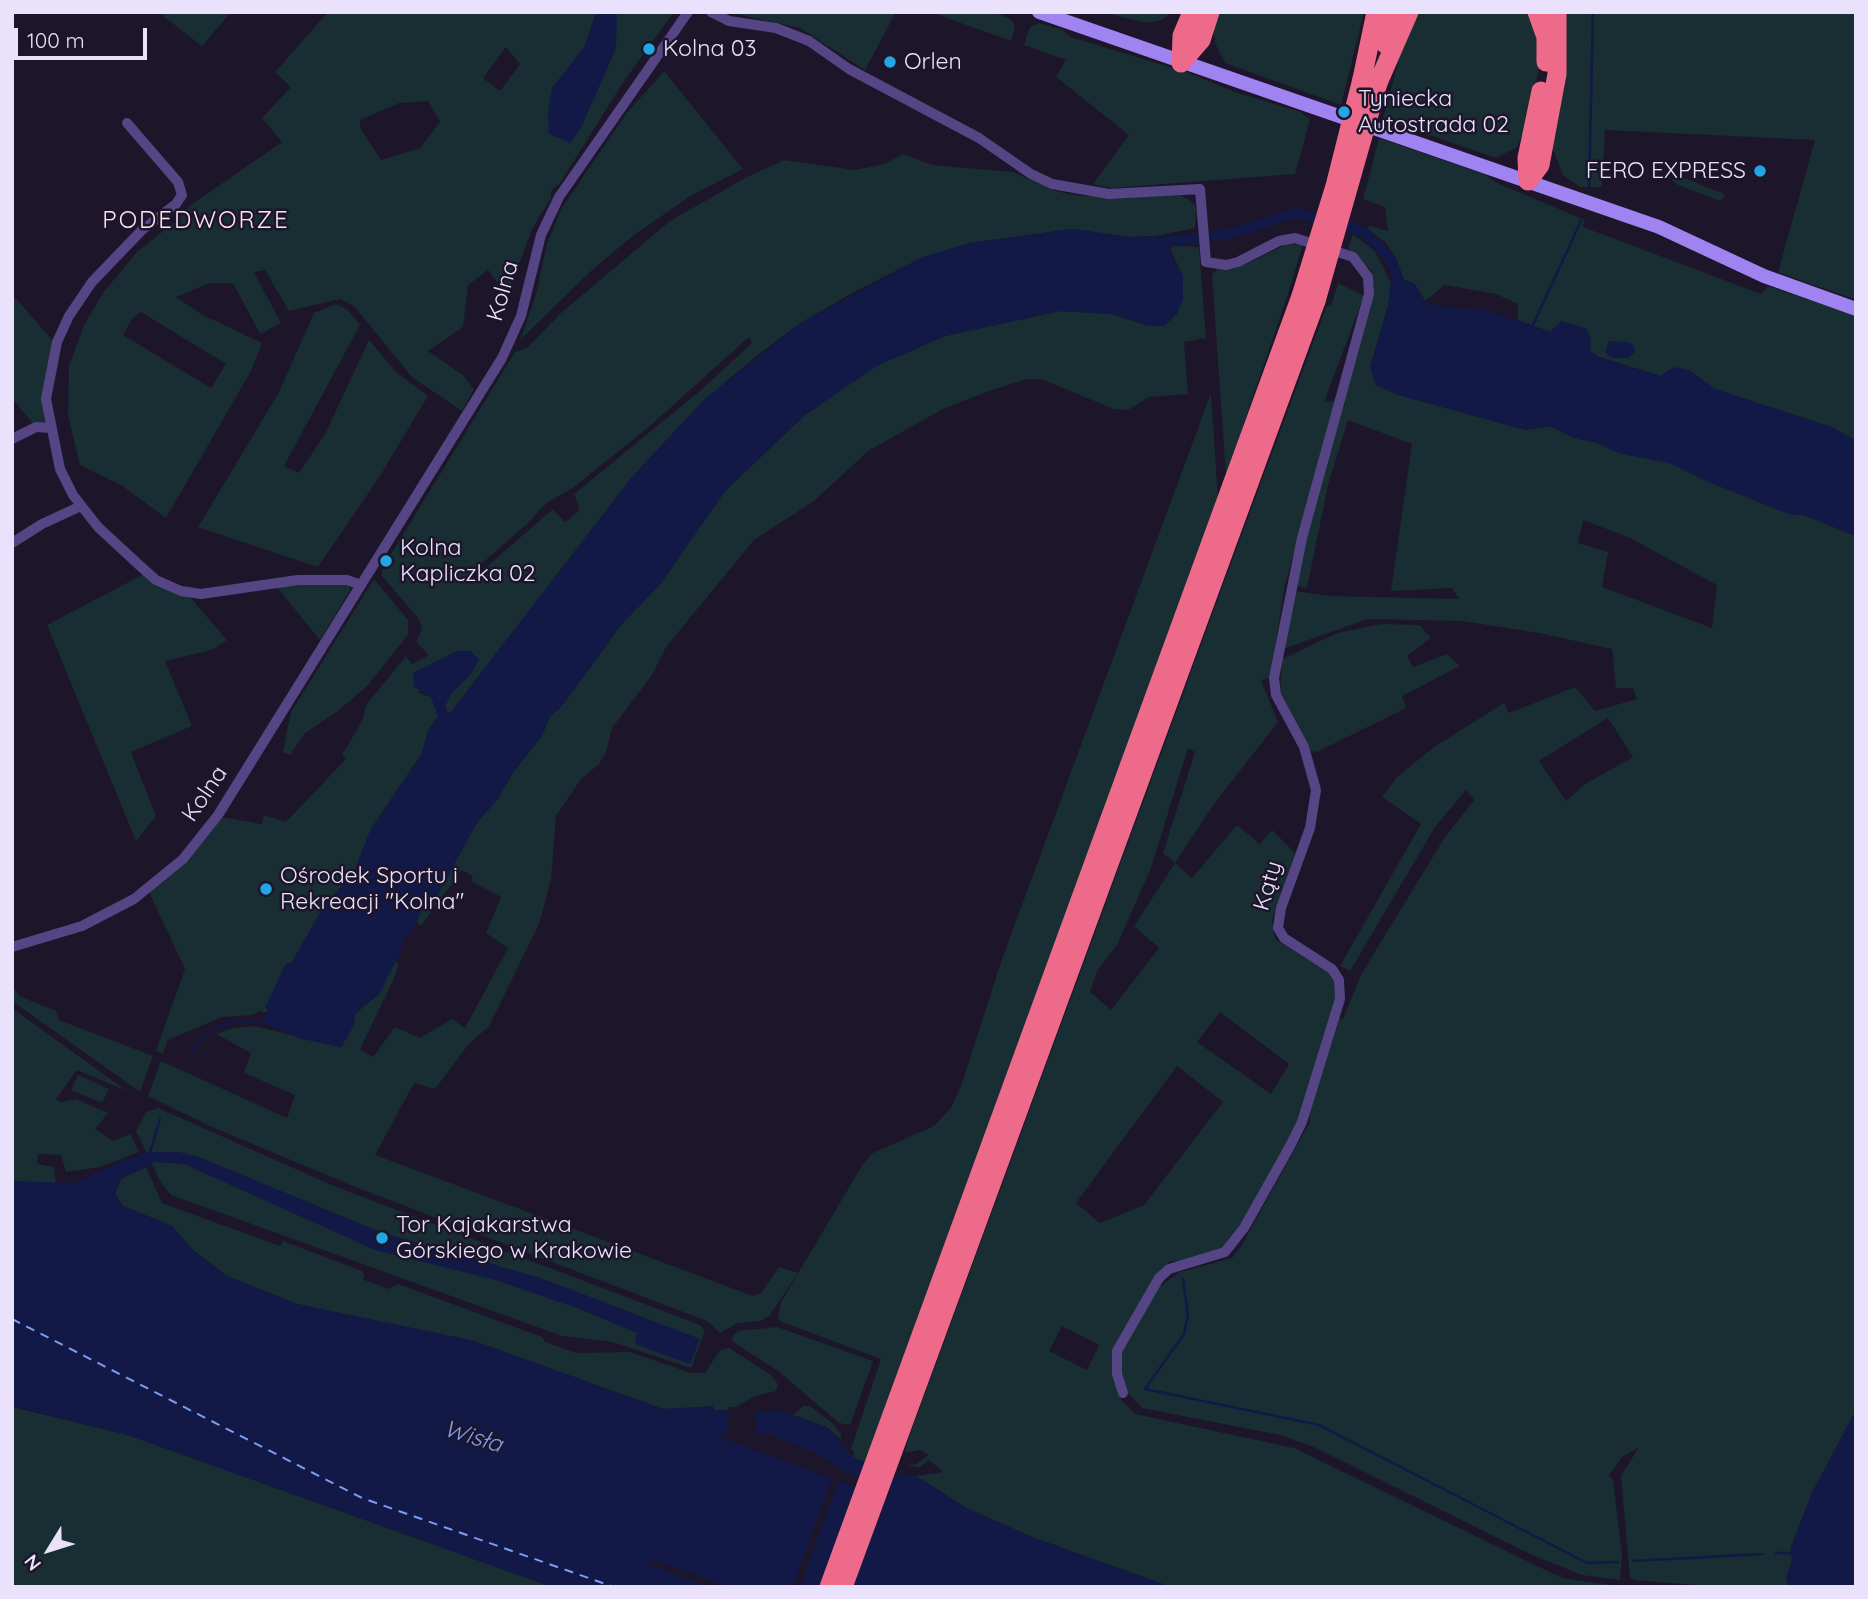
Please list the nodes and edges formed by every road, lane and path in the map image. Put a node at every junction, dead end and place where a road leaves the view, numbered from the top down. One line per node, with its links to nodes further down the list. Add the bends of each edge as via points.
1 (688, 12): 21 (street, Kolna, via 552,208 521,316 502,358)
2 (711, 12): 23 (street, Kąty, via 729,21 776,28 809,41 849,69 979,138 1052,184 1109,194 1200,189 1206,262 1238,262 1295,238 1353,257 1370,285 1302,538 1275,678 1276,695 1304,747 1316,790 1310,828 1278,928 1284,938 1332,969 1339,980 1340,999 1302,1122 1289,1148 1244,1228 1225,1252 1169,1269 1158,1278 1117,1351)
3 (1039, 12): 12 (street)
4 (1192, 12): 12 (highway, via 1182,36)
5 (1210, 12): 12 (highway, via 1200,40)
6 (1368, 12): 13 (highway)
7 (1376, 12): 13 (highway)
8 (1391, 12): 13 (highway)
9 (1409, 12): 13 (highway)
10 (1537, 12): 15 (highway, via 1548,50 1527,158)
11 (1557, 12): 15 (highway, via 1560,44 1555,86 1540,165)
12 (1181, 62): 15 (street)
13 (1368, 77): 24 (highway, bridge, via 1308,298)
14 (127, 123): 17 (street, via 178,182 182,195 92,282 69,316 57,342 46,399)
15 (1528, 181): 16 (street, via 1659,227 1764,276)
16 (1856, 309)
17 (50, 428): 18 (street, via 36,427); 19 (street, via 60,469)
18 (12, 439)
19 (81, 506): 20 (street); 21 (street, via 156,580 181,591 201,594 298,580)
20 (12, 543)
21 (361, 584): 22 (street, Kolna, via 220,812 183,859 145,891 99,918)
22 (12, 947)
23 (1123, 1393)
24 (891, 1436): 25 (highway); 26 (highway)
25 (828, 1587)
26 (843, 1587)

